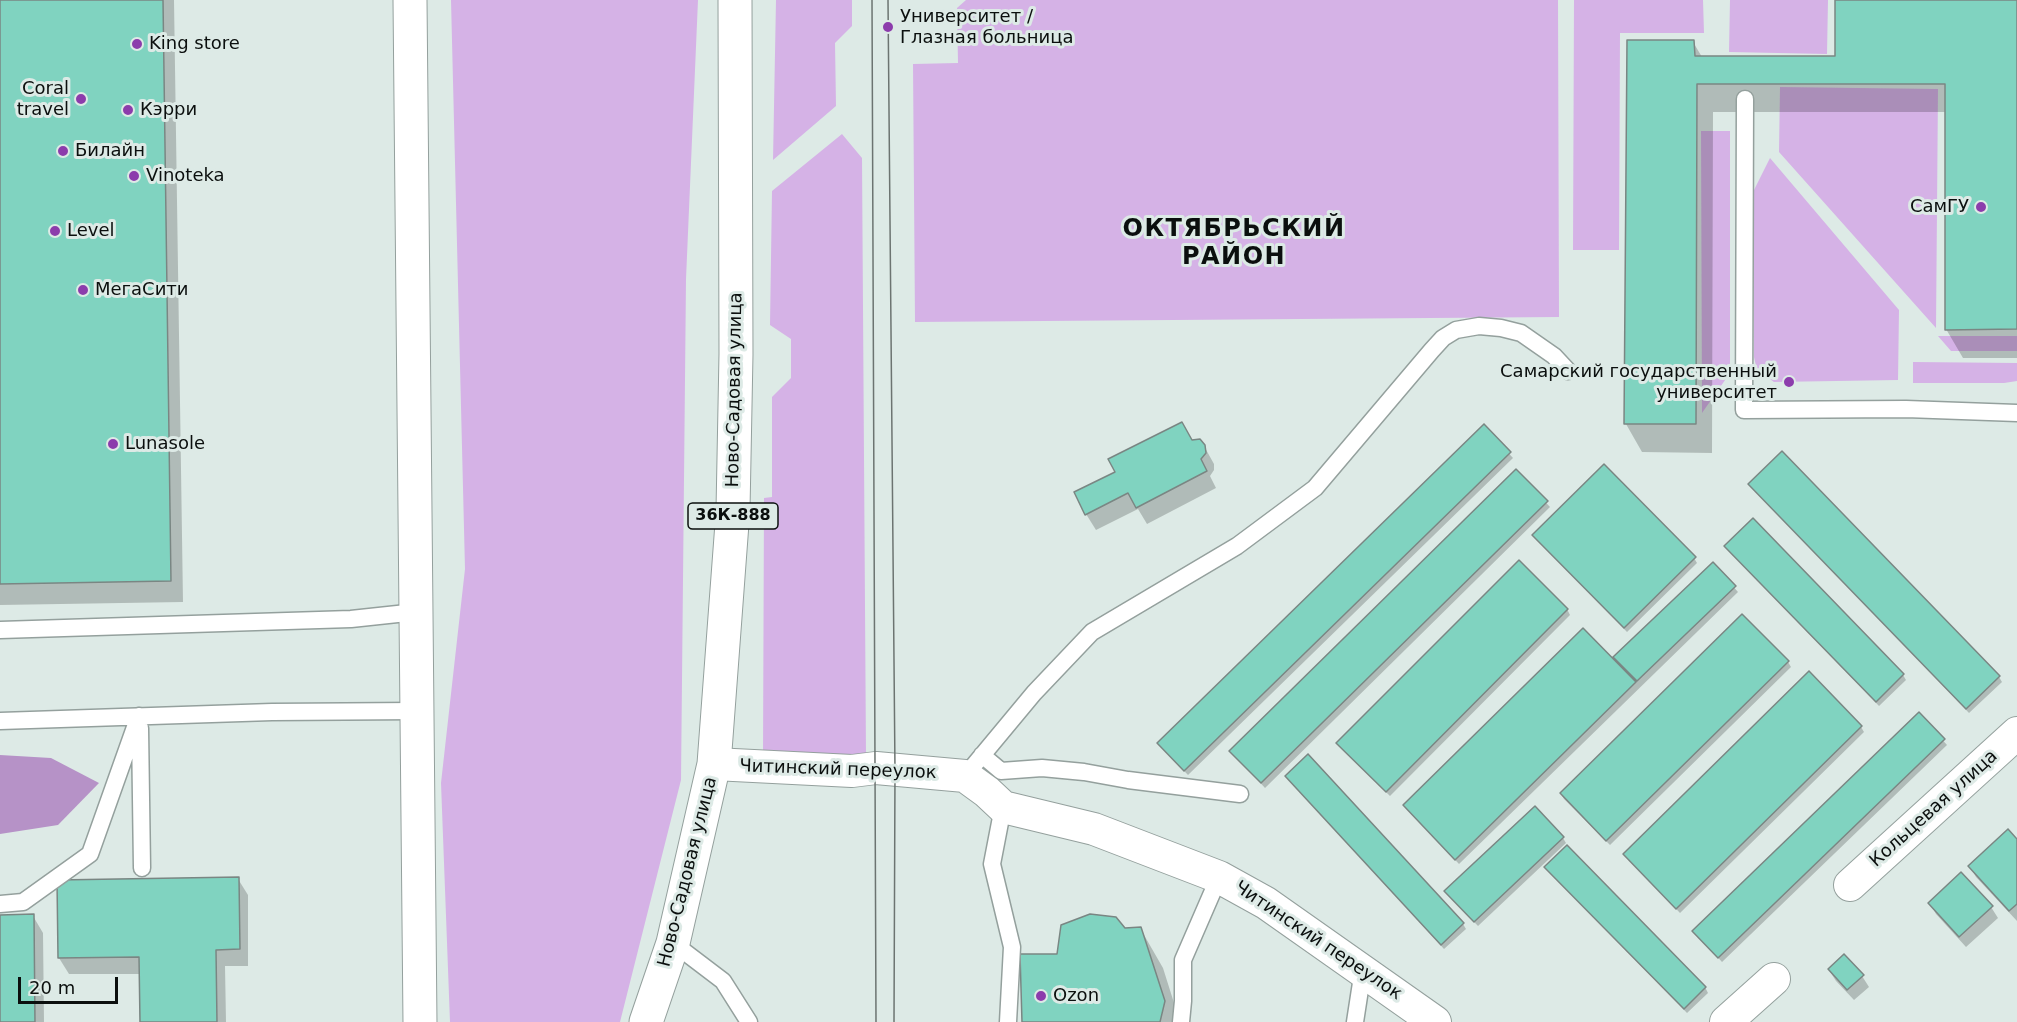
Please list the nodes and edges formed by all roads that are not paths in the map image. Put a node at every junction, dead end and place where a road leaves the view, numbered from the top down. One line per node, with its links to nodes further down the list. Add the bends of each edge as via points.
1 (410, 0): 6 (main road)
2 (735, 0): 12 (main road, Ново-Садовая улица / 36К-888, via 733,510)
3 (1745, 99): 5 (lane, via 1744,410)
4 (1568, 370): 13 (lane, via 1521,333 1479,326 1456,330 1443,338 1315,488 1237,546 1092,632)
5 (2017, 413)
6 (416, 612): 7 (lane, via 351,620); 8 (main road)
7 (0, 630)
8 (417, 711): 9 (lane); 23 (main road)
9 (139, 716): 10 (lane); 16 (lane); 19 (lane, via 90,854 23,902)
10 (0, 721)
11 (2017, 733): 18 (street, Кольцевая улица)
12 (714, 764): 13 (street, Читинский переулок, via 852,771); 20 (main road, Ново-Садовая улица / 36К-888)
13 (974, 765): 14 (lane, via 1001,771 1073,771); 15 (street, Читинский переулок, via 987,792)
14 (1240, 794)
15 (1003, 807): 17 (street, Читинский переулок, via 1094,829); 26 (lane, via 992,864 1012,947)
16 (142, 868)
17 (1220, 877): 21 (street, Читинский переулок, via 1266,903); 27 (lane, via 1183,960)
18 (1850, 885)
19 (0, 904)
20 (673, 943): 24 (main road, Ново-Садовая улица / 36К-888); 25 (lane, via 723,981)
21 (1363, 970): 28 (lane); 29 (street, Читинский переулок)
22 (1774, 979): 30 (street)
23 (420, 1022)
24 (646, 1022)
25 (749, 1022)
26 (1008, 1022)
27 (1181, 1022)
28 (1355, 1022)
29 (1435, 1022)
30 (1726, 1022)

